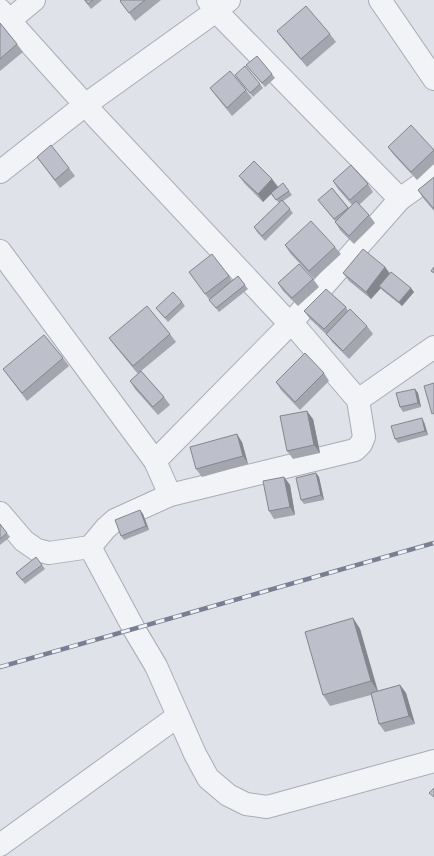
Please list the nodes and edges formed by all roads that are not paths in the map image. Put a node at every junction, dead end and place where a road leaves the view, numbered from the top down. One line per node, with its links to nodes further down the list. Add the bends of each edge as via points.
1 (34, 0): 4 (street)
2 (380, 0): 5 (street)
3 (218, 4): 6 (street); 9 (street)
4 (3, 13): 6 (street)
5 (434, 79)
6 (85, 104): 7 (street); 11 (street)
7 (0, 172)
8 (434, 175): 9 (street)
9 (400, 199): 11 (street)
10 (0, 251): 14 (street)
11 (291, 323): 13 (street); 14 (street)
12 (434, 347): 13 (street)
13 (358, 400): 15 (street, via 364,437 354,450)
14 (155, 461): 15 (street)
15 (170, 495): 17 (street, via 115,520)
16 (0, 513): 17 (street, via 24,541 37,550 49,553)
17 (90, 547): 18 (street, via 156,666)
18 (178, 716): 19 (street, via 208,778 228,796 246,804 267,807); 20 (street)
19 (434, 761)
20 (0, 845)

